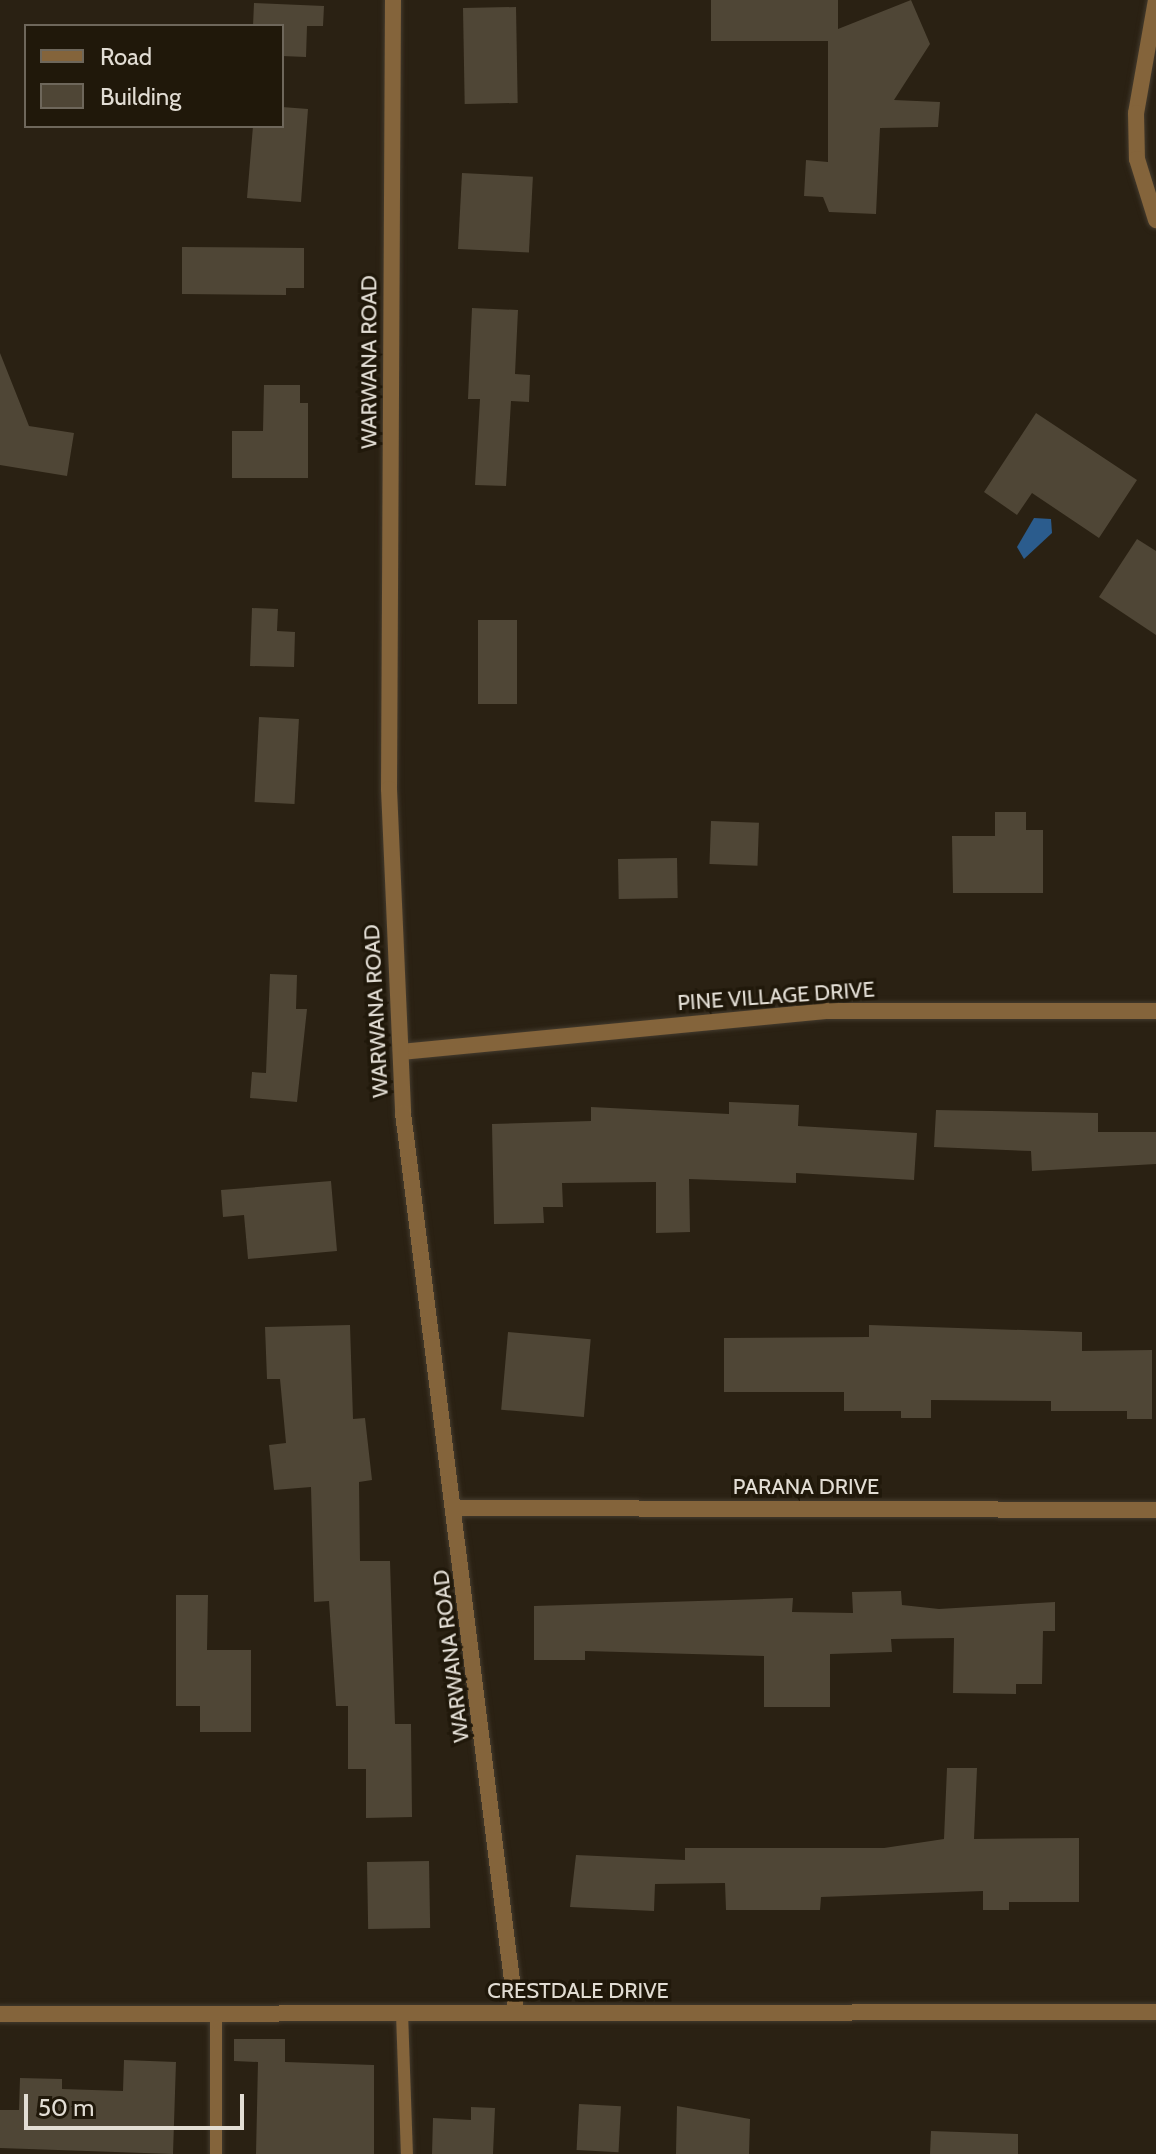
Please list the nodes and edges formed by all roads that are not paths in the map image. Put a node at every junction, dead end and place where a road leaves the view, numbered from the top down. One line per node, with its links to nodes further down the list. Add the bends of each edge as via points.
1 (393, 0): 5 (street, WARWANA ROAD, via 389,789)
2 (1156, 0): 3 (street, via 1136,113 1137,159)
3 (1156, 220)
4 (1156, 1011): 5 (street, PINE VILLAGE DRIVE, via 828,1011)
5 (401, 1052): 6 (street, WARWANA ROAD)
6 (456, 1508): 7 (street, PARANA DRIVE); 10 (street, WARWANA ROAD)
7 (1156, 1510)
8 (1156, 2012): 10 (street, CRESTDALE DRIVE)
9 (402, 2013): 10 (street, CRESTDALE DRIVE); 12 (street, CRESTDALE DRIVE); 14 (lane)
10 (516, 2013)
11 (0, 2014): 12 (street, CRESTDALE DRIVE)
12 (216, 2014): 13 (lane)
13 (216, 2154)
14 (407, 2154)

